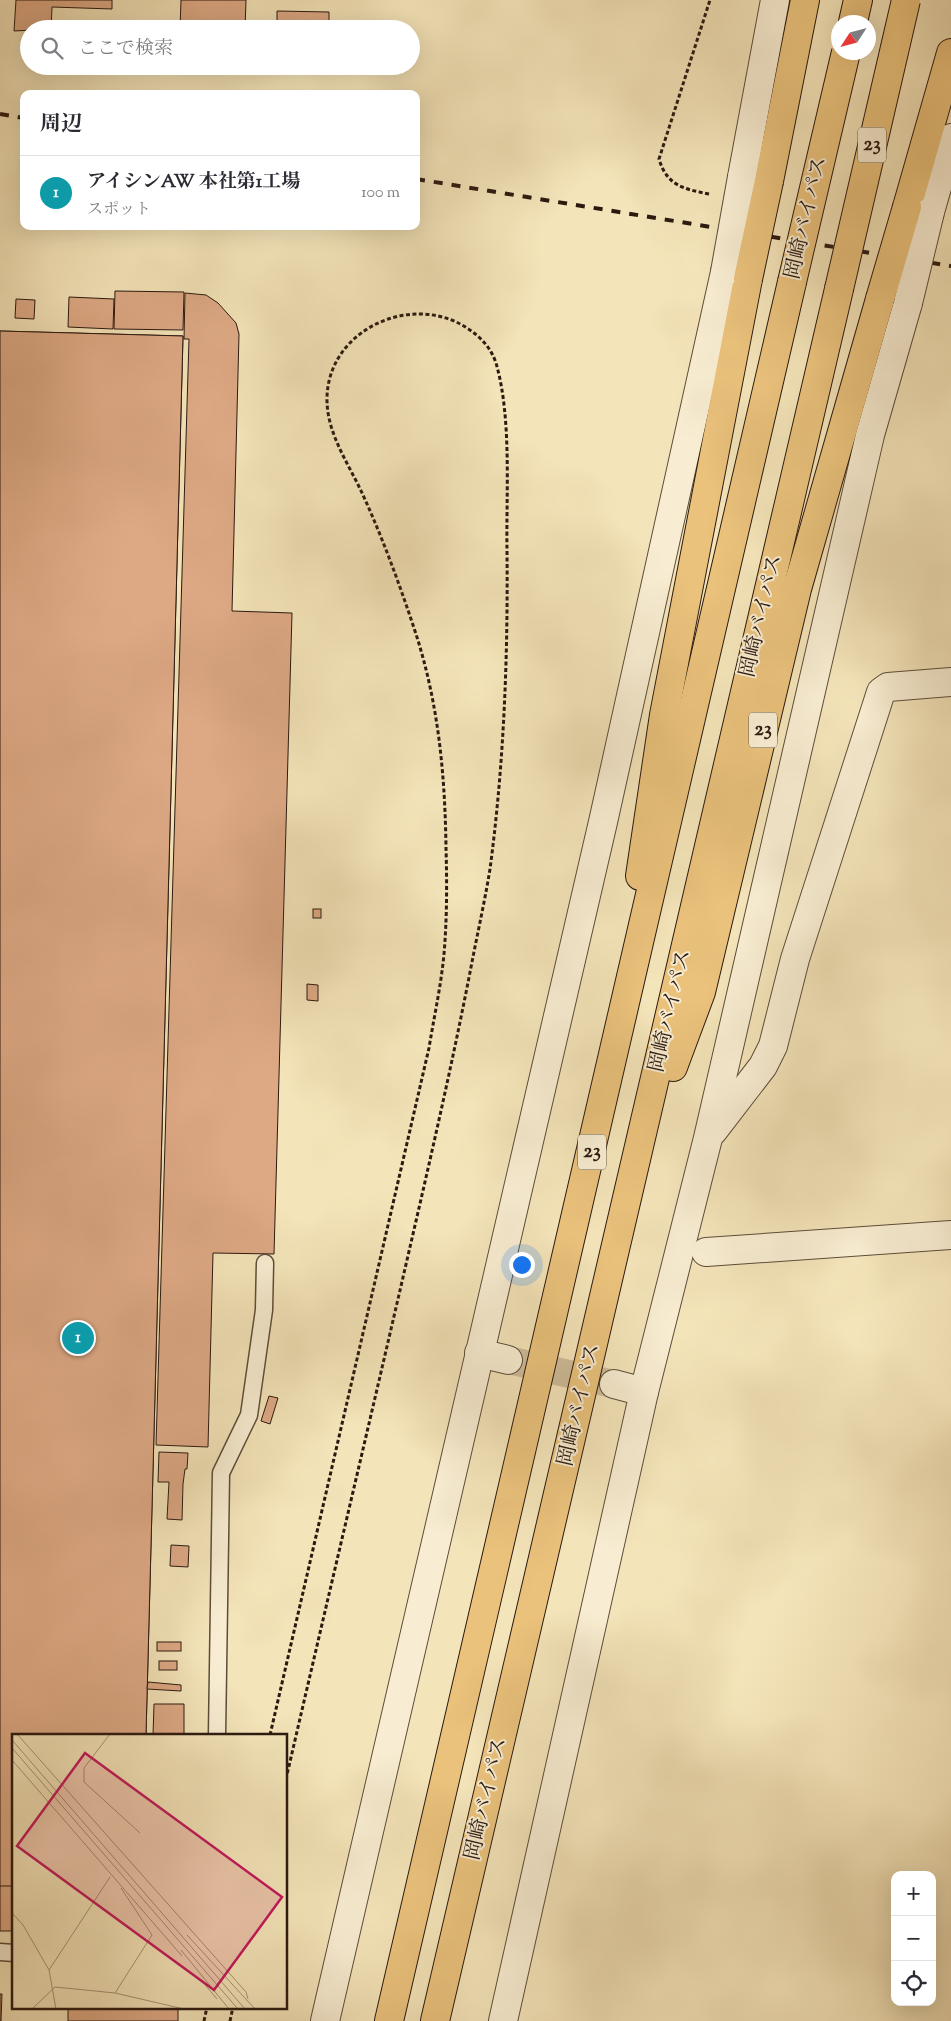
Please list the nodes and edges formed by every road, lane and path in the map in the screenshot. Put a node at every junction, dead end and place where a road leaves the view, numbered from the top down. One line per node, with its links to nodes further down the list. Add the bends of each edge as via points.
1 (774, 0): 10 (street, bridge, via 742,177)
2 (805, 0): 10 (highway, 23, bridge, via 769,181)
3 (858, 0): 5 (highway)
4 (906, 0): 14 (highway, 岡崎バイパス / 23, bridge)
5 (855, 15)
6 (951, 53): 9 (highway, 23)
7 (844, 60): 12 (highway, 岡崎バイパス / 23, bridge)
8 (951, 138): 9 (street)
9 (919, 210): 13 (street, bridge, via 908,303 870,435); 14 (highway, 23, bridge, via 880,299 797,589 702,992)
10 (737, 276): 12 (highway, 23, via 640,868); 18 (street, via 605,812)
11 (951, 682): 13 (street, via 888,687 881,692 795,959 773,1046 763,1066)
12 (631, 985): 30 (highway, 岡崎バイパス / 23)
13 (708, 1138): 21 (street)
14 (638, 1157): 31 (highway, 岡崎バイパス / 23)
15 (951, 1235): 16 (street)
16 (706, 1252)
17 (265, 1263): 22 (lane, via 264,1310 249,1415 221,1474)
18 (478, 1353): 19 (street); 29 (street)
19 (508, 1360)
20 (614, 1384): 21 (street)
21 (644, 1392): 32 (street)
22 (217, 1734)
23 (270, 1734): 24 (path, via 429,1048 444,954 445,794 438,720 417,636 372,516 330,429 327,398 331,372 348,345 370,326 397,316 427,313 452,319 474,332 492,352 500,378 506,432 506,697 490,870 454,1060)
24 (288, 1770)
25 (208, 2008): 27 (path)
26 (233, 2008): 28 (path)
27 (204, 2021)
28 (230, 2021)
29 (326, 2021)
30 (390, 2021)
31 (435, 2021)
32 (504, 2021)

